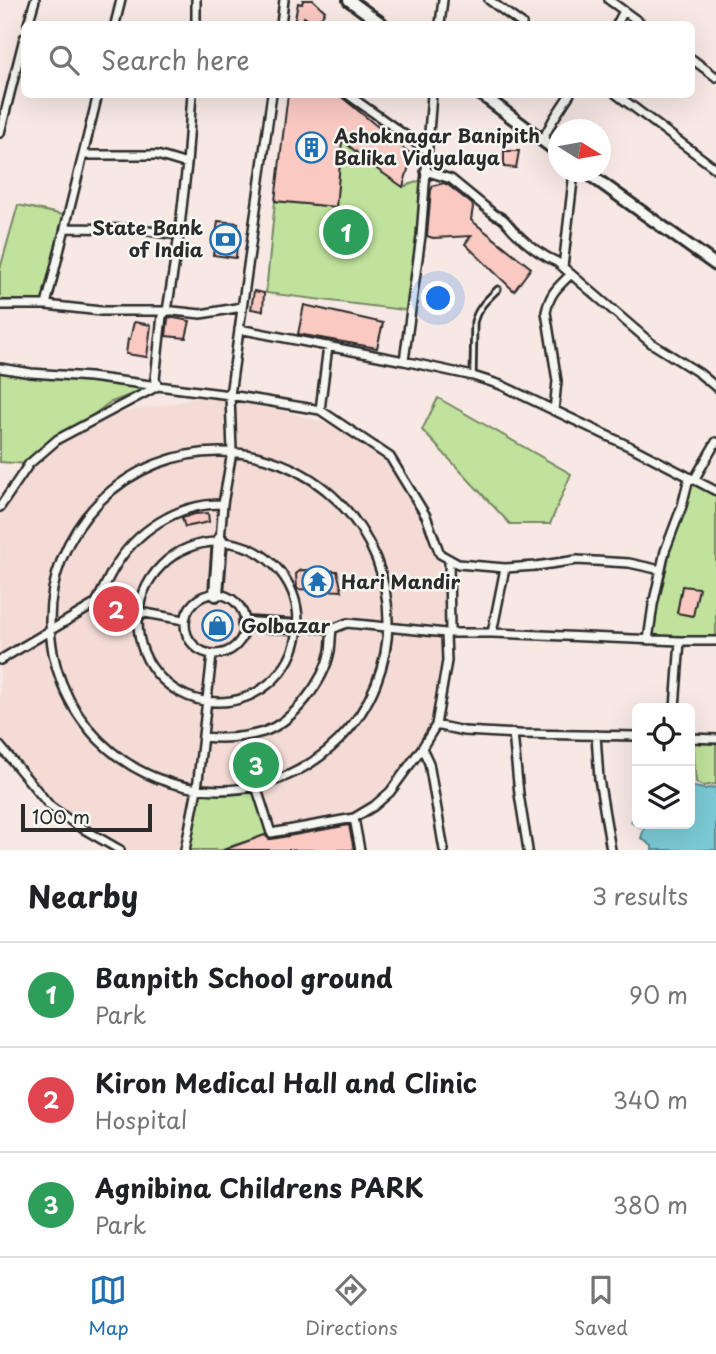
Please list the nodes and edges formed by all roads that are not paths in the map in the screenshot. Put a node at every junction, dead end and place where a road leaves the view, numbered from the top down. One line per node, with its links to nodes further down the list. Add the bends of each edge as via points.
1 (35, 0): 10 (street)
2 (121, 0): 11 (street)
3 (196, 0): 12 (street)
4 (284, 0): 13 (street)
5 (349, 0): 14 (main road)
6 (443, 0): 15 (street)
7 (489, 0): 16 (street)
8 (609, 0): 9 (street)
9 (621, 6): 17 (street)
10 (29, 21)
11 (116, 21)
12 (196, 21)
13 (281, 21)
14 (378, 21)
15 (440, 21)
16 (518, 21)
17 (638, 21)
18 (21, 50): 29 (street)
19 (695, 62): 20 (street)
20 (716, 77)
21 (97, 98): 33 (street)
22 (191, 98): 34 (street)
23 (271, 98): 47 (street)
24 (353, 98): 32 (street)
25 (432, 98): 32 (street)
26 (486, 98): 30 (main road)
27 (567, 98): 30 (street)
28 (621, 98): 35 (street)
29 (0, 133)
30 (542, 141): 31 (main road)
31 (548, 145)
32 (426, 150): 36 (street)
33 (83, 155): 34 (street, via 157,155); 39 (street)
34 (187, 164): 40 (street)
35 (716, 169)
36 (425, 171): 42 (street, via 451,179); 51 (street)
37 (574, 182): 42 (street)
38 (600, 182): 41 (main road)
39 (65, 228): 40 (street); 46 (street)
40 (179, 234): 48 (street)
41 (716, 265)
42 (562, 268): 43 (street)
43 (570, 275): 55 (street, via 651,343); 58 (street, via 548,303 557,381)
44 (498, 289): 53 (lane, via 476,314)
45 (0, 305): 46 (street)
46 (46, 305): 48 (street)
47 (242, 307): 48 (street, via 201,314); 49 (street)
48 (167, 311): 54 (street, via 162,316)
49 (239, 329): 50 (street); 56 (street)
50 (328, 346): 51 (street); 57 (street)
51 (404, 361): 53 (street)
52 (0, 368): 54 (street)
53 (473, 376): 58 (street)
54 (158, 386): 56 (street); 64 (street, via 58,439 29,464)
55 (716, 387)
56 (230, 395): 57 (street); 60 (street)
57 (320, 410): 66 (street, via 390,457 426,516 440,554)
58 (554, 411): 61 (street)
59 (716, 442): 61 (street)
60 (232, 452): 63 (street); 74 (street, via 289,467 338,500 362,532 379,568); 77 (street, via 191,453 151,465 100,500 75,532 61,560 52,589)
61 (691, 479): 62 (street); 68 (street)
62 (716, 491)
63 (223, 504): 65 (street); 70 (street, via 189,509 147,530 128,548)
64 (0, 507)
65 (220, 540): 69 (main road); 71 (street, via 183,549 167,560 153,575); 75 (street, via 263,554 279,568 294,596)
66 (449, 559): 67 (street, via 458,564); 78 (street)
67 (505, 568): 68 (street, via 577,560 629,562); 79 (street)
68 (661, 570): 80 (street)
69 (216, 594): 72 (street, via 206,594 191,604); 73 (street, via 239,604)
70 (94, 604): 71 (street); 77 (street)
71 (139, 612): 72 (street); 85 (street, via 144,653 155,671 187,696)
72 (184, 620): 83 (street, via 187,636 197,649)
73 (245, 624): 75 (main road); 83 (street, via 242,638 229,651)
74 (387, 627): 76 (street, via 347,623); 78 (street); 96 (street, via 374,686 342,737 294,773)
75 (299, 628): 76 (street); 85 (street, via 289,659 269,684 240,700)
76 (332, 629): 91 (street, via 321,676 285,718 265,731 240,737)
77 (50, 631): 84 (street); 97 (street, via 66,695 107,749 164,782)
78 (448, 633): 79 (street); 87 (street)
79 (492, 633): 80 (street)
80 (648, 640): 81 (street)
81 (680, 641): 82 (street); 86 (street)
82 (716, 641)
83 (212, 654): 85 (street)
84 (0, 660)
85 (207, 702): 91 (street)
86 (675, 703)
87 (436, 725): 88 (street); 95 (street)
88 (513, 733): 89 (street); 103 (street)
89 (596, 735): 90 (street); 104 (street)
90 (632, 736)
91 (203, 737): 97 (street)
92 (695, 738): 93 (street)
93 (716, 739)
94 (0, 746): 99 (street, via 50,806)
95 (422, 748): 98 (street, via 390,792); 102 (street, via 429,763)
96 (256, 786): 97 (street); 98 (street, via 271,833)
97 (197, 789): 100 (street)
98 (354, 818): 101 (street)
99 (120, 850)
100 (185, 850)
101 (360, 850)
102 (444, 850)
103 (528, 850)
104 (611, 850)

